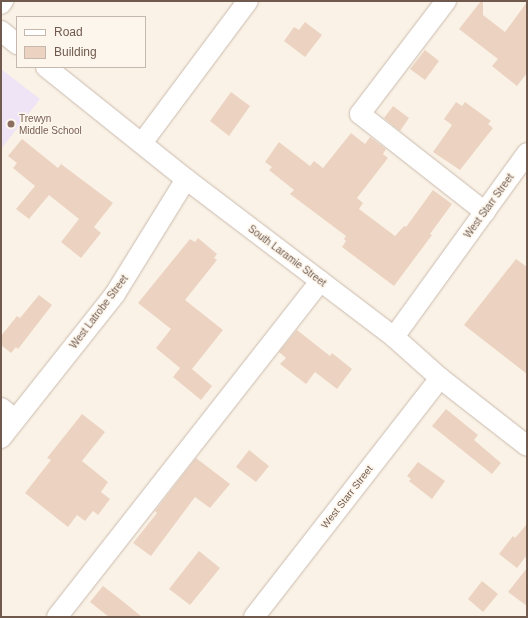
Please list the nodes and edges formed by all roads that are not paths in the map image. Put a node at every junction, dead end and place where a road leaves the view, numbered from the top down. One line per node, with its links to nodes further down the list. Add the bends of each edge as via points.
1 (3, 1): 4 (street)
2 (248, 1): 8 (street)
3 (446, 1): 11 (street, via 360,114)
4 (1, 4)
5 (1, 32): 6 (street)
6 (16, 43)
7 (47, 68): 8 (street, South Laramie Street)
8 (142, 142): 10 (street, South Laramie Street)
9 (527, 153): 11 (street, West Starr Street)
10 (186, 179): 12 (street, South Laramie Street); 15 (street, West Latrobe Street, via 115,294)
11 (485, 212): 13 (street, West Starr Street)
12 (320, 281): 13 (street, South Laramie Street); 18 (street)
13 (394, 337): 14 (street, South Laramie Street)
14 (440, 378): 17 (street, South Laramie Street); 19 (street, West Starr Street)
15 (8, 413): 16 (street, West Latrobe Street)
16 (1, 438)
17 (527, 446)
18 (57, 617)
19 (254, 617)

